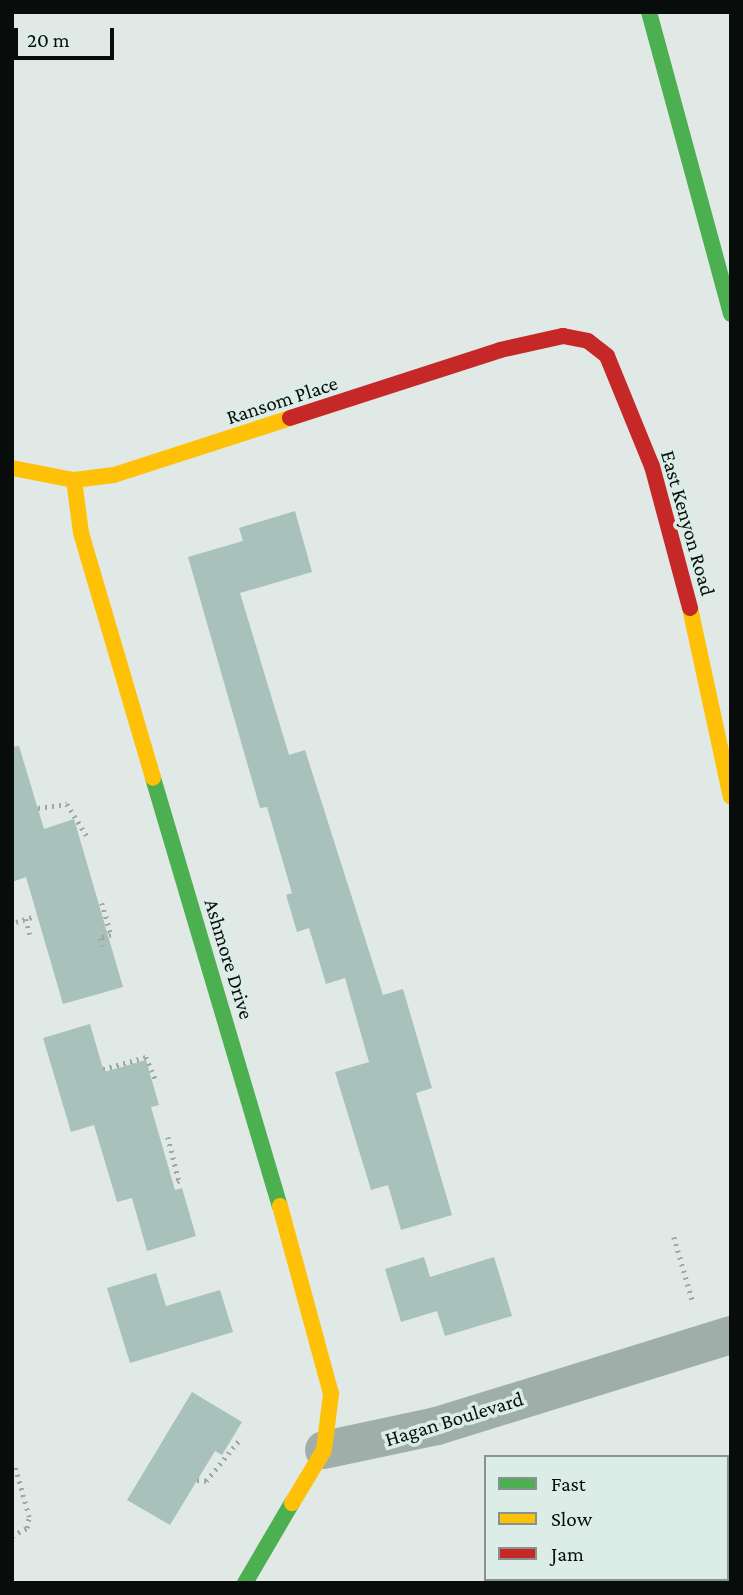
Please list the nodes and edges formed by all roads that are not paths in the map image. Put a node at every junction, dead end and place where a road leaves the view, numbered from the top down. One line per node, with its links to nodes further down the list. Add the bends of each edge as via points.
1 (649, 12): 2 (main road)
2 (731, 314)
3 (563, 336): 5 (main road, Ransom Place, via 500,350 149,467); 6 (main road, East Kenyon Road, via 587,341 607,356 652,466 686,587)
4 (12, 468): 5 (main road, Ransom Place)
5 (74, 480): 8 (main road, Ashmore Drive, via 81,533 326,1360 331,1394)
6 (731, 797)
7 (731, 1335): 8 (street, Hagan Boulevard, via 438,1426)
8 (324, 1450): 9 (main road)
9 (245, 1583)

